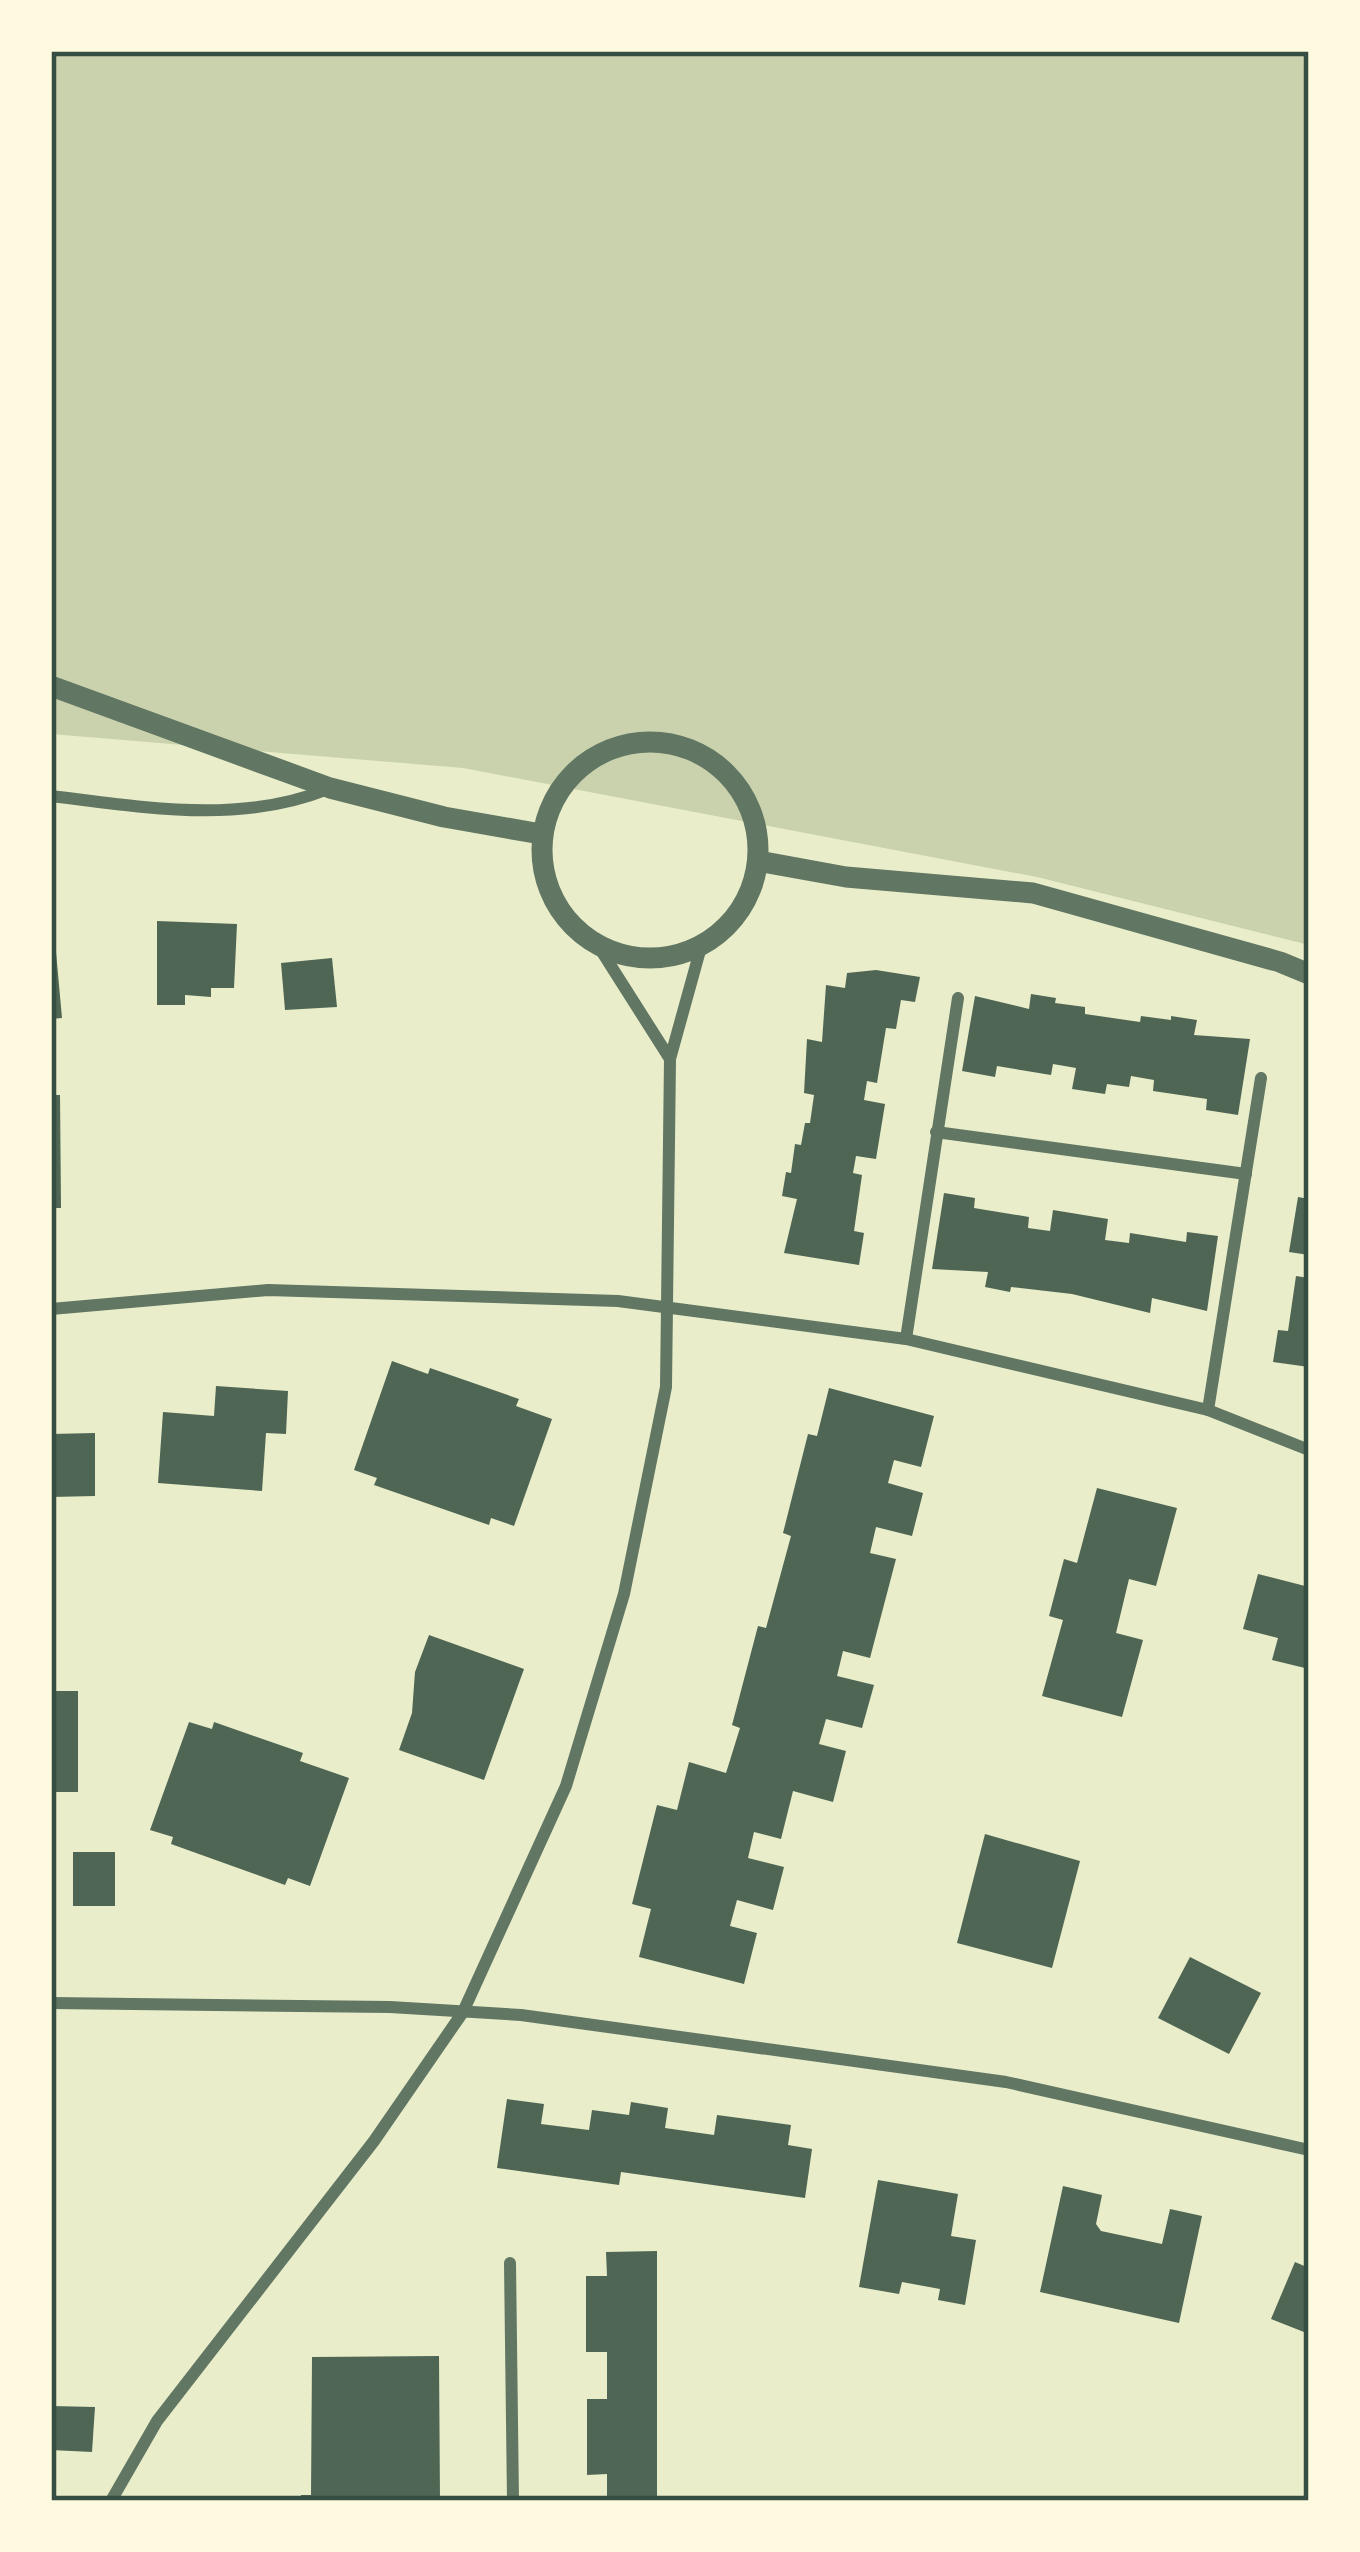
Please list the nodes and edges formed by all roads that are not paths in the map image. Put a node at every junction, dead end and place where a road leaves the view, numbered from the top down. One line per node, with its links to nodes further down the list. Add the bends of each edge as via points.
1 (51, 686): 2 (street)
2 (330, 788): 3 (street, via 290,805 190,812); 4 (street)
3 (51, 796)
4 (541, 834): 5 (street, via 553,799 576,769 608,749 663,743 715,763 741,790 756,824); 6 (street, via 551,899 571,927)
5 (758, 861): 7 (street, via 749,896); 8 (street, via 845,878 1033,893)
6 (597, 944): 7 (street, via 632,958); 10 (street)
7 (701, 947): 10 (street)
8 (1309, 974)
9 (958, 998): 12 (street)
10 (670, 1059): 14 (street)
11 (1261, 1078): 13 (street)
12 (936, 1132): 13 (street); 16 (street)
13 (1246, 1174): 17 (street)
14 (667, 1307): 15 (street, via 268,1291); 16 (street); 20 (street, via 667,1387 624,1594 566,1786)
15 (51, 1309)
16 (906, 1339): 17 (street)
17 (1208, 1410): 18 (street)
18 (1309, 1450)
19 (51, 2002): 20 (street)
20 (463, 2012): 21 (street, via 1006,2082); 23 (street, via 374,2141 157,2421)
21 (1309, 2150)
22 (510, 2263): 24 (street)
23 (111, 2501)
24 (513, 2501)

